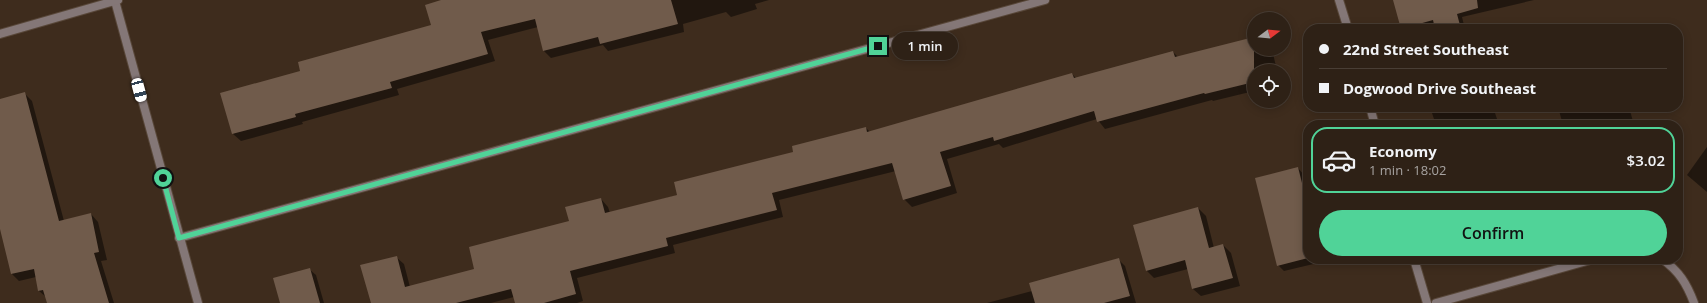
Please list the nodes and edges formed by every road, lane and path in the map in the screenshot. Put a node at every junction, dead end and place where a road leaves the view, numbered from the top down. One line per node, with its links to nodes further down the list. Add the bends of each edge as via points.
1 (117, 0): 5 (street); 6 (street)
2 (1044, 0): 6 (street)
3 (1339, 0): 4 (street)
4 (1346, 24)
5 (0, 34)
6 (179, 238): 10 (street)
7 (1415, 264): 11 (street)
8 (1576, 264): 12 (street)
9 (1669, 264): 13 (street, via 1688,286)
10 (198, 303)
11 (1427, 303)
12 (1436, 303)
13 (1694, 303)

